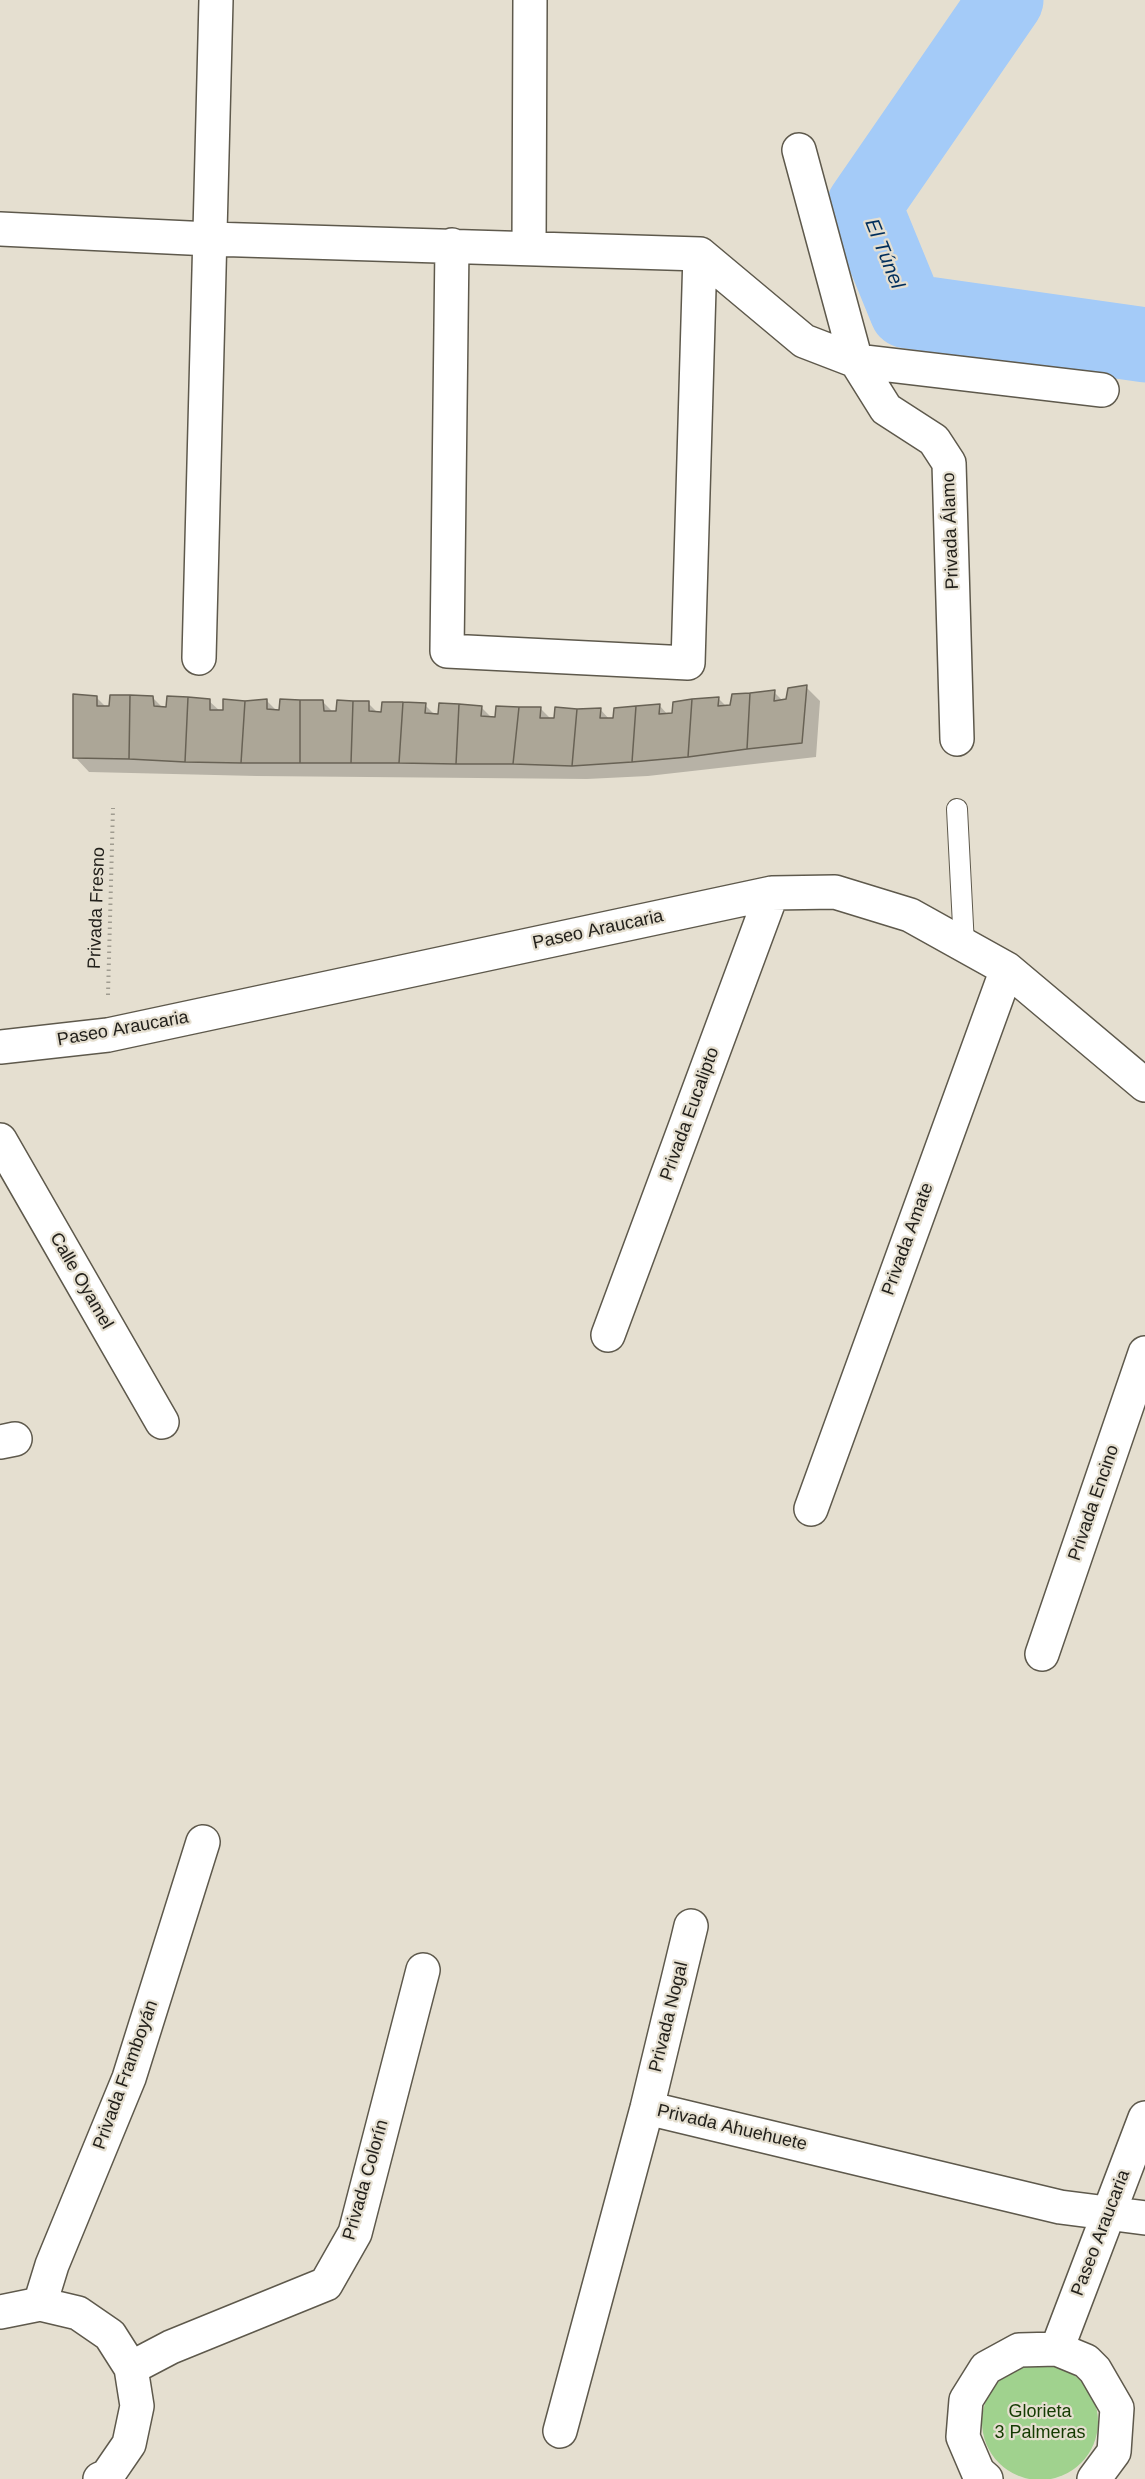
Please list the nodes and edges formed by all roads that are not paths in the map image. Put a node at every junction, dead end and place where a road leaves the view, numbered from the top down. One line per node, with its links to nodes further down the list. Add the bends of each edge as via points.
1 (216, 0): 5 (street)
2 (530, 0): 7 (street)
3 (799, 150): 9 (street, Privada Álamo)
4 (0, 229): 5 (street)
5 (210, 239): 6 (street); 11 (street)
6 (452, 245): 7 (street); 8 (street, via 447,651 688,663)
7 (529, 247): 8 (street)
8 (700, 254): 9 (street, via 804,340)
9 (856, 361): 10 (street); 12 (street, Privada Álamo, via 886,409 934,440 950,463)
10 (1102, 390)
11 (199, 658)
12 (957, 740)
13 (957, 809): 15 (lane)
14 (772, 892): 15 (street, Paseo Araucaria, via 835,892 910,915); 17 (street, Paseo Araucaria, via 108,1035); 20 (street, Privada Eucalipto)
15 (964, 945): 16 (street, Paseo Araucaria)
16 (1007, 969): 18 (street, Paseo Araucaria); 23 (street, Privada Amate)
17 (0, 1047)
18 (1145, 1085)
19 (0, 1140): 22 (street, Calle Oyamel)
20 (608, 1335)
21 (1145, 1353): 24 (street, Privada Encino)
22 (162, 1422)
23 (811, 1509)
24 (1042, 1654)
25 (203, 1842): 32 (street, Privada Framboyán, via 129,2078 52,2265)
26 (691, 1926): 28 (street, Privada Nogal)
27 (423, 1970): 35 (street, Privada Colorín, via 354,2233 326,2284 171,2347)
28 (647, 2108): 30 (street, Privada Ahuehuete, via 1060,2207); 36 (street, Privada Ahuehuete)
29 (1145, 2118): 30 (street, Paseo Araucaria)
30 (1110, 2212): 31 (street, Privada Ahuehuete); 34 (street, Paseo Araucaria)
31 (1145, 2218)
32 (40, 2304): 33 (street); 35 (street, via 78,2313 110,2335)
33 (0, 2312)
34 (1057, 2349): 38 (street, via 1019,2350 986,2368 966,2400 963,2437 978,2472); 39 (street, via 1086,2361 1117,2408 1114,2452)
35 (131, 2368): 37 (street, via 137,2406 129,2444)
36 (560, 2432)
37 (106, 2478)
38 (986, 2479)
39 (1094, 2479)

